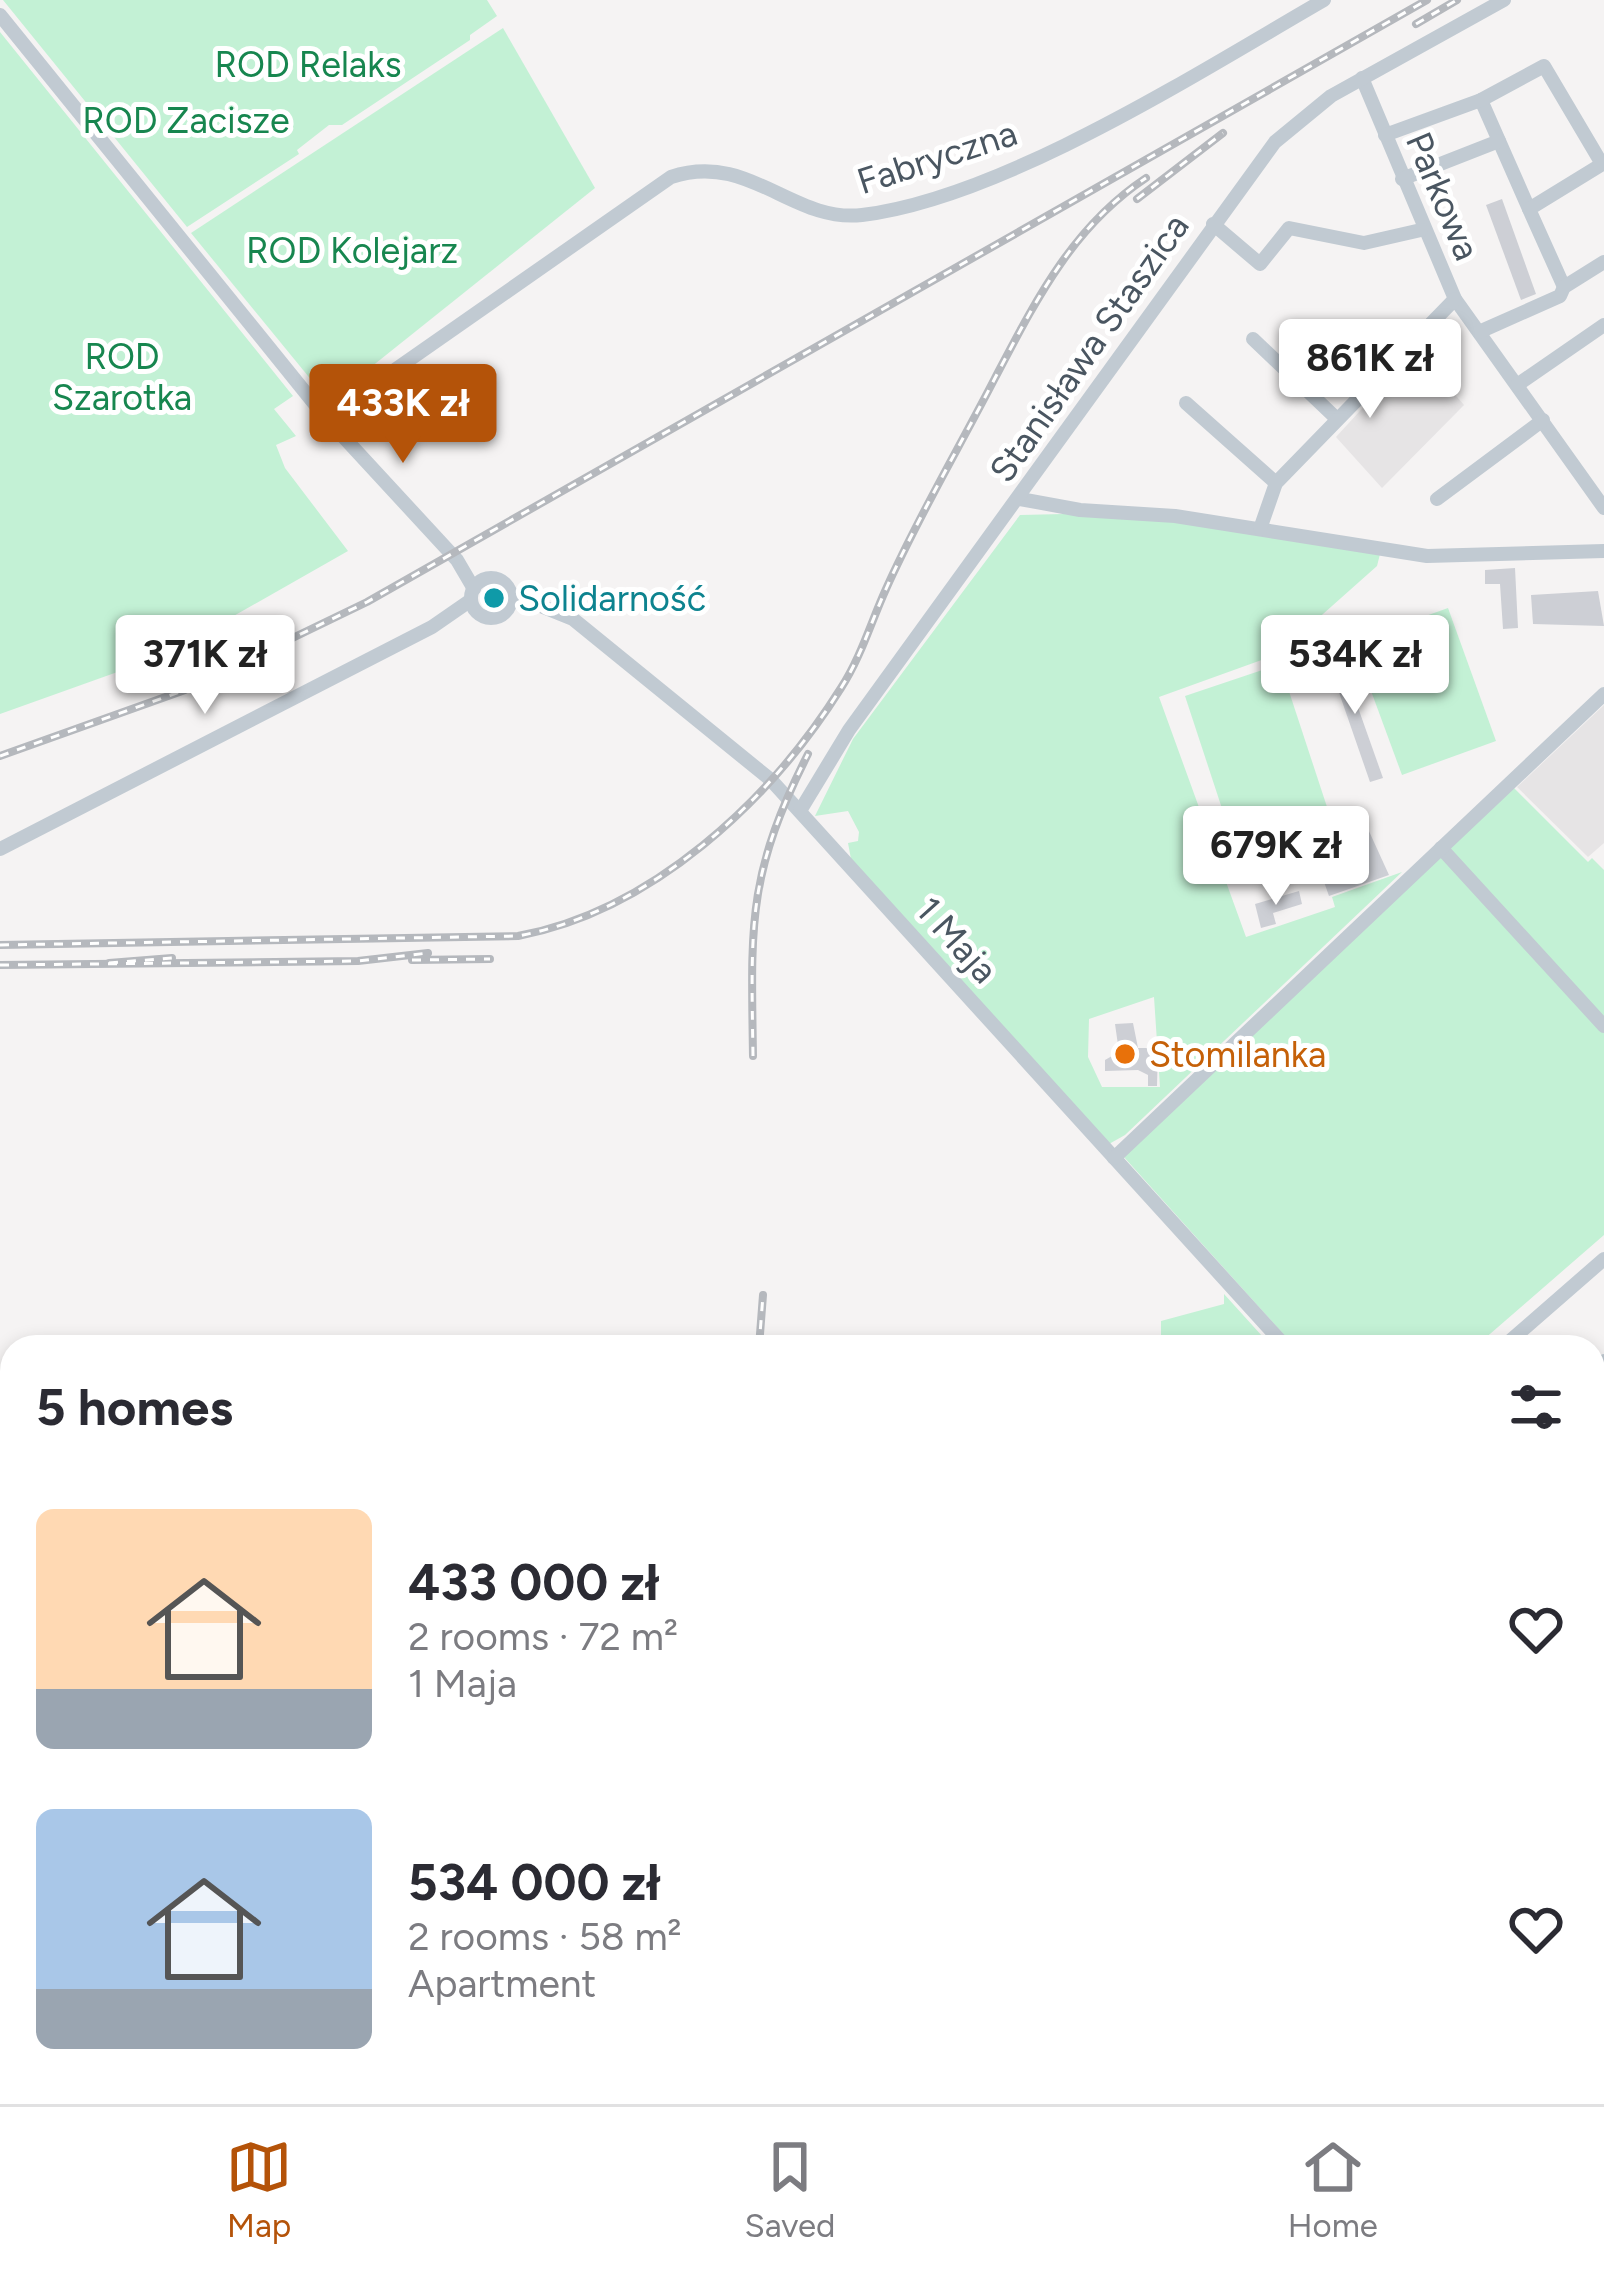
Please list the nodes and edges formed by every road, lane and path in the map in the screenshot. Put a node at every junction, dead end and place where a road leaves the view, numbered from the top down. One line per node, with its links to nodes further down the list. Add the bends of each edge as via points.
1 (1324, 0): 21 (street, Fabryczna, via 1033,160 888,211 827,212 719,170 671,177)
2 (1504, 0): 4 (street, Stanisława Staszica)
3 (0, 15): 21 (street)
4 (1362, 78): 6 (street, Parkowa); 11 (street, Stanisława Staszica, via 1286,131)
5 (1481, 100): 6 (street); 7 (street); 8 (street, via 1544,66)
6 (1385, 135): 9 (street, Parkowa)
7 (1498, 141): 9 (street); 10 (street)
8 (1603, 163): 10 (street)
9 (1402, 179): 12 (street, Parkowa)
10 (1529, 209): 14 (street)
11 (1214, 224): 12 (street, via 1260,264 1289,228 1364,242); 25 (street, Stanisława Staszica)
12 (1421, 230): 15 (street, Parkowa)
13 (1604, 262): 14 (street)
14 (1564, 287): 17 (street, via 1560,296)
15 (1455, 298): 17 (street, Parkowa); 22 (street)
16 (1604, 326): 19 (street)
17 (1479, 332): 19 (street, Parkowa)
18 (1253, 340): 22 (street)
19 (1517, 385): 23 (street, Parkowa)
20 (1186, 404): 24 (street)
21 (326, 418): 30 (street, via 457,560)
22 (1337, 419): 24 (street)
23 (1543, 420): 26 (street); 27 (street, Parkowa)
24 (1276, 484): 28 (street)
25 (1020, 499): 28 (street); 33 (street, Stanisława Staszica, via 859,716)
26 (1437, 499)
27 (1604, 508)
28 (1260, 529): 29 (street, via 1427,556)
29 (1604, 550)
30 (477, 595): 31 (street, via 503,582); 31 (street, via 494,618); 35 (street, via 431,627)
31 (510, 601): 33 (street, 1 Maja, via 573,619)
32 (1604, 694): 34 (street)
33 (800, 811): 37 (street, 1 Maja)
34 (1442, 848): 36 (street); 37 (street)
35 (0, 849)
36 (1604, 1026)
37 (1114, 1158): 39 (street, 1 Maja)
38 (1604, 1259): 40 (street)
39 (1275, 1335)
40 (1517, 1335)

